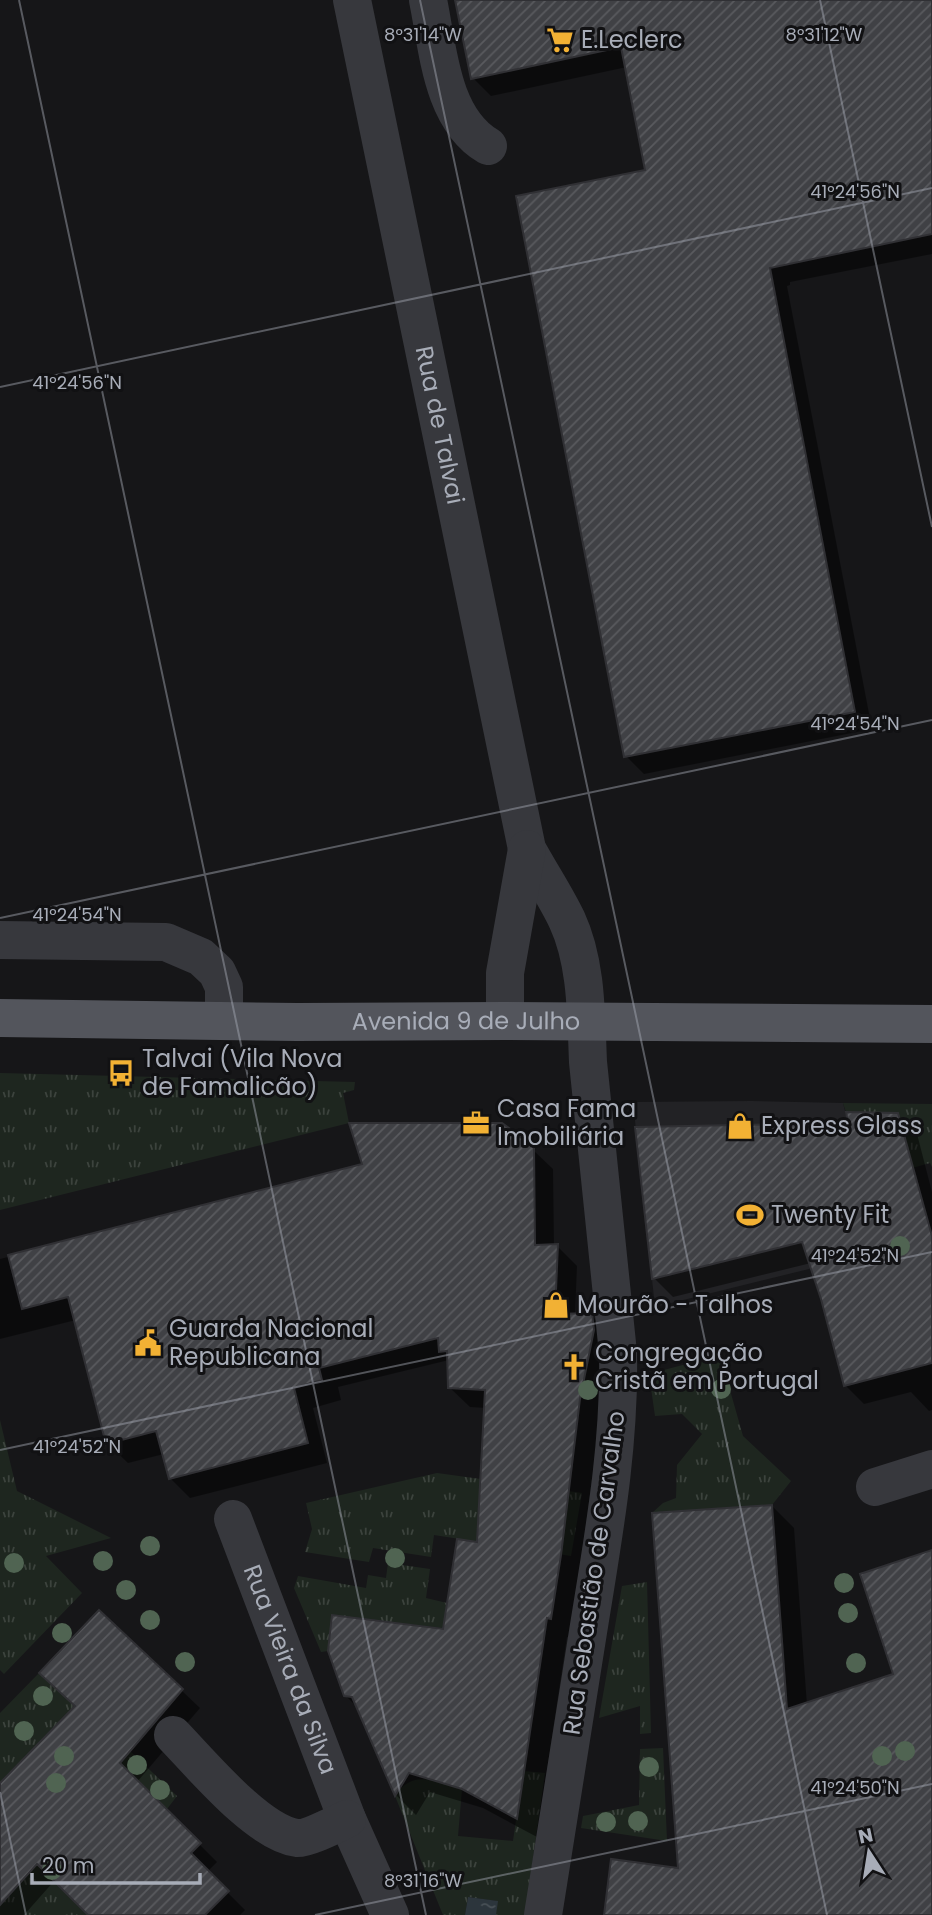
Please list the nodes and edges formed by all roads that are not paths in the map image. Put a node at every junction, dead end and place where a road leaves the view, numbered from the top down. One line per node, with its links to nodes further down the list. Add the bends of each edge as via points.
1 (352, 0): 4 (street, Rua de Talvai)
2 (428, 0): 3 (street, via 452,102 467,130)
3 (488, 146)
4 (527, 849): 8 (street, Rua de Talvai, via 505,973); 9 (street, Rua de Talvai, via 568,921 581,966)
5 (0, 940): 7 (street, via 166,942 201,957 217,972 224,987)
6 (0, 1018): 7 (main road, Avenida 9 de Julho)
7 (224, 1021): 8 (main road, Avenida 9 de Julho)
8 (505, 1021): 9 (main road, Avenida 9 de Julho)
9 (587, 1021): 10 (main road, Avenida 9 de Julho); 17 (street, Rua Sebastião de Carvalho, via 619,1401 598,1574)
10 (932, 1024)
11 (932, 1469): 12 (street)
12 (875, 1488)
13 (233, 1519): 15 (street, Rua Vieira da Silva)
14 (173, 1735): 15 (street, via 256,1819 275,1832 299,1839)
15 (347, 1819): 16 (street, Rua Vieira da Silva)
16 (390, 1915)
17 (543, 1915)

